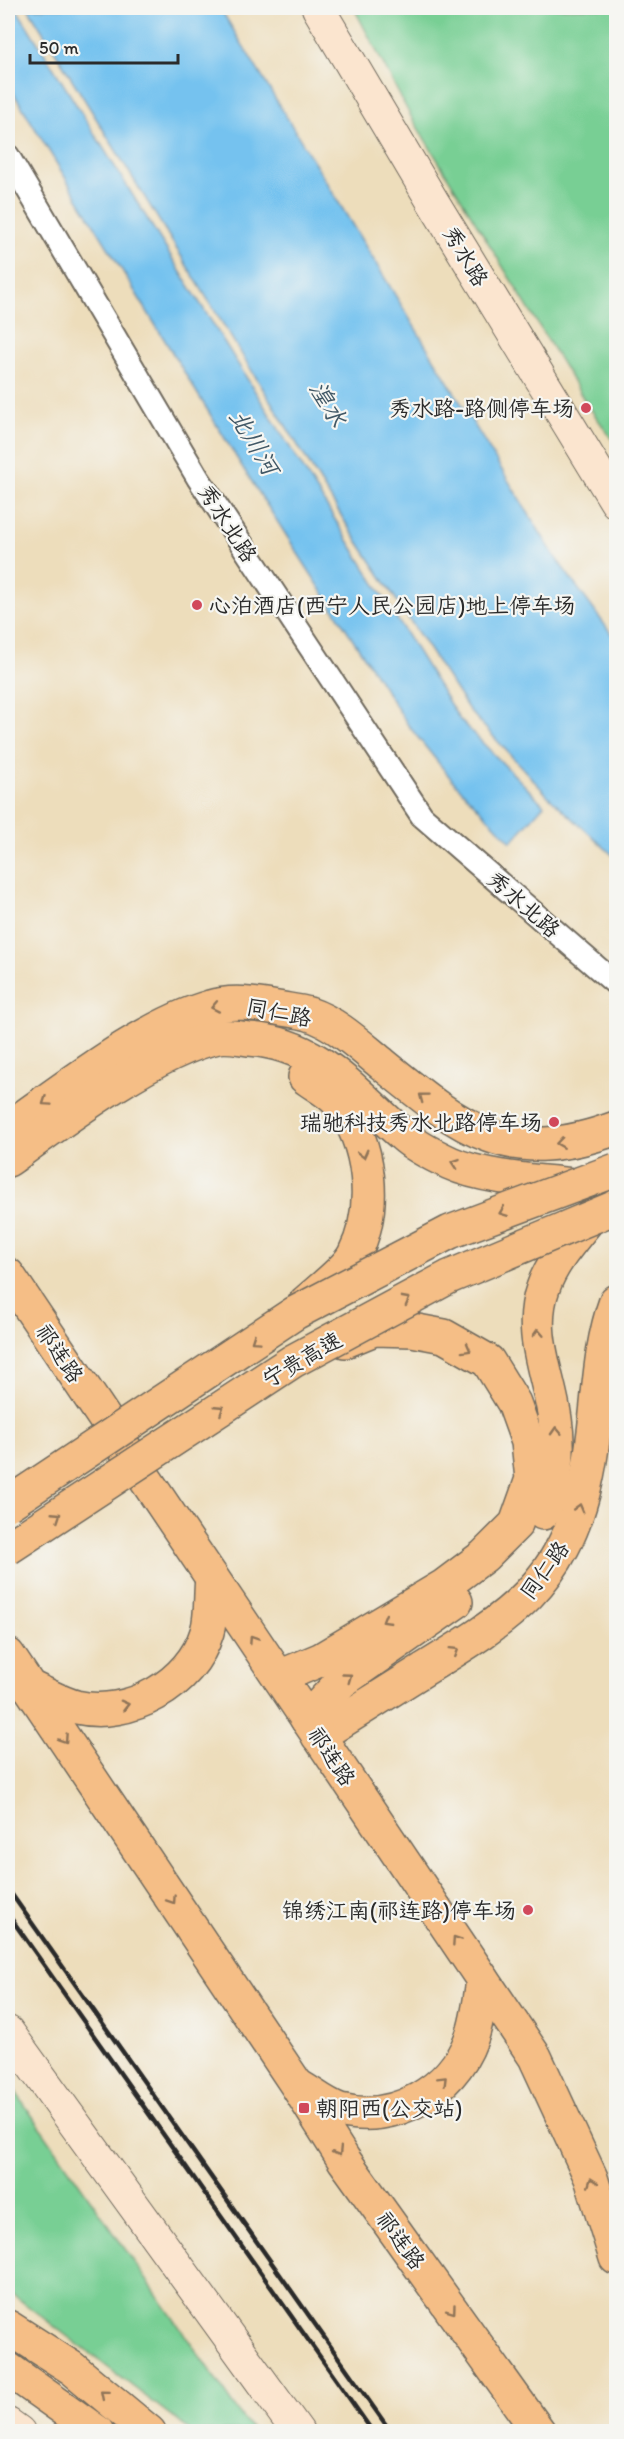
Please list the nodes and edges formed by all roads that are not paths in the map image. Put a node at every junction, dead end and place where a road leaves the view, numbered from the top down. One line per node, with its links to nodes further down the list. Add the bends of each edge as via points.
1 (325, 10): 3 (street, 秀水路, via 433,202)
2 (8, 156): 4 (street, 秀水北路, via 198,478 422,816)
3 (616, 502)
4 (616, 984)
5 (345, 1094): 8 (main road, via 302,1052 264,1040 219,1037 136,1074); 10 (main road, one-way to 5, via 508,1177 451,1163 404,1137); 11 (main road, via 261,1058 192,1063 156,1082); 15 (main road, one-way to 15, bridge, via 368,1176 367,1218 354,1256)
6 (8, 1128): 7 (main road, 同仁路, one-way to 6, via 558,1144 521,1145 490,1138 420,1095 342,1031 309,1014 252,1003 211,1006 165,1024)
7 (616, 1128)
8 (8, 1160)
9 (616, 1170): 10 (main road, 宁贵高速, bridge)
10 (574, 1185): 15 (main road, 宁贵高速, one-way to 15, bridge, via 450,1232)
11 (8, 1186)
12 (604, 1211): 16 (main road, 宁贵高速, one-way to 12, bridge, via 449,1277); 23 (main road, one-way to 12, via 341,1682 489,1579 513,1559 536,1529 550,1496 557,1458 555,1419 539,1353 537,1323 543,1288 557,1260)
13 (8, 1275): 19 (main road, 祁连路)
14 (616, 1301): 23 (main road, 同仁路, one-way to 14, via 405,1682 505,1618 536,1588 576,1521 594,1442 605,1332)
15 (295, 1313): 17 (main road, 宁贵高速, one-way to 17, bridge)
16 (293, 1361): 18 (main road, 宁贵高速, one-way to 16, bridge); 21 (main road, one-way to 21, bridge, via 374,1329 444,1336 488,1361 514,1403 528,1442 532,1479 516,1524 484,1556 444,1586 322,1659)
17 (8, 1502)
18 (8, 1548)
19 (212, 1578): 21 (main road, 祁连路, one-way to 19); 22 (main road, one-way to 19, via 76,1707 111,1709 143,1701 172,1683 194,1660 207,1632)
20 (8, 1655): 22 (main road, 祁连路)
21 (279, 1677): 23 (main road, 祁连路)
22 (29, 1687): 26 (main road, 祁连路, one-way to 26)
23 (313, 1727): 24 (main road, 祁连路, one-way to 23)
24 (483, 1980): 26 (main road, one-way to 24, via 339,2110 376,2113 408,2106 432,2091 460,2059 471,2040); 27 (main road, 祁连路, one-way to 24, via 591,2178 535,2057)
25 (8, 2032): 34 (street)
26 (296, 2084): 35 (main road, 祁连路, one-way to 35, via 344,2160)
27 (616, 2258)
28 (8, 2327): 33 (main road, one-way to 28, via 72,2368)
29 (8, 2369): 32 (main road)
30 (8, 2424): 31 (street)
31 (19, 2432)
32 (97, 2432)
33 (149, 2432)
34 (298, 2432)
35 (539, 2432)

